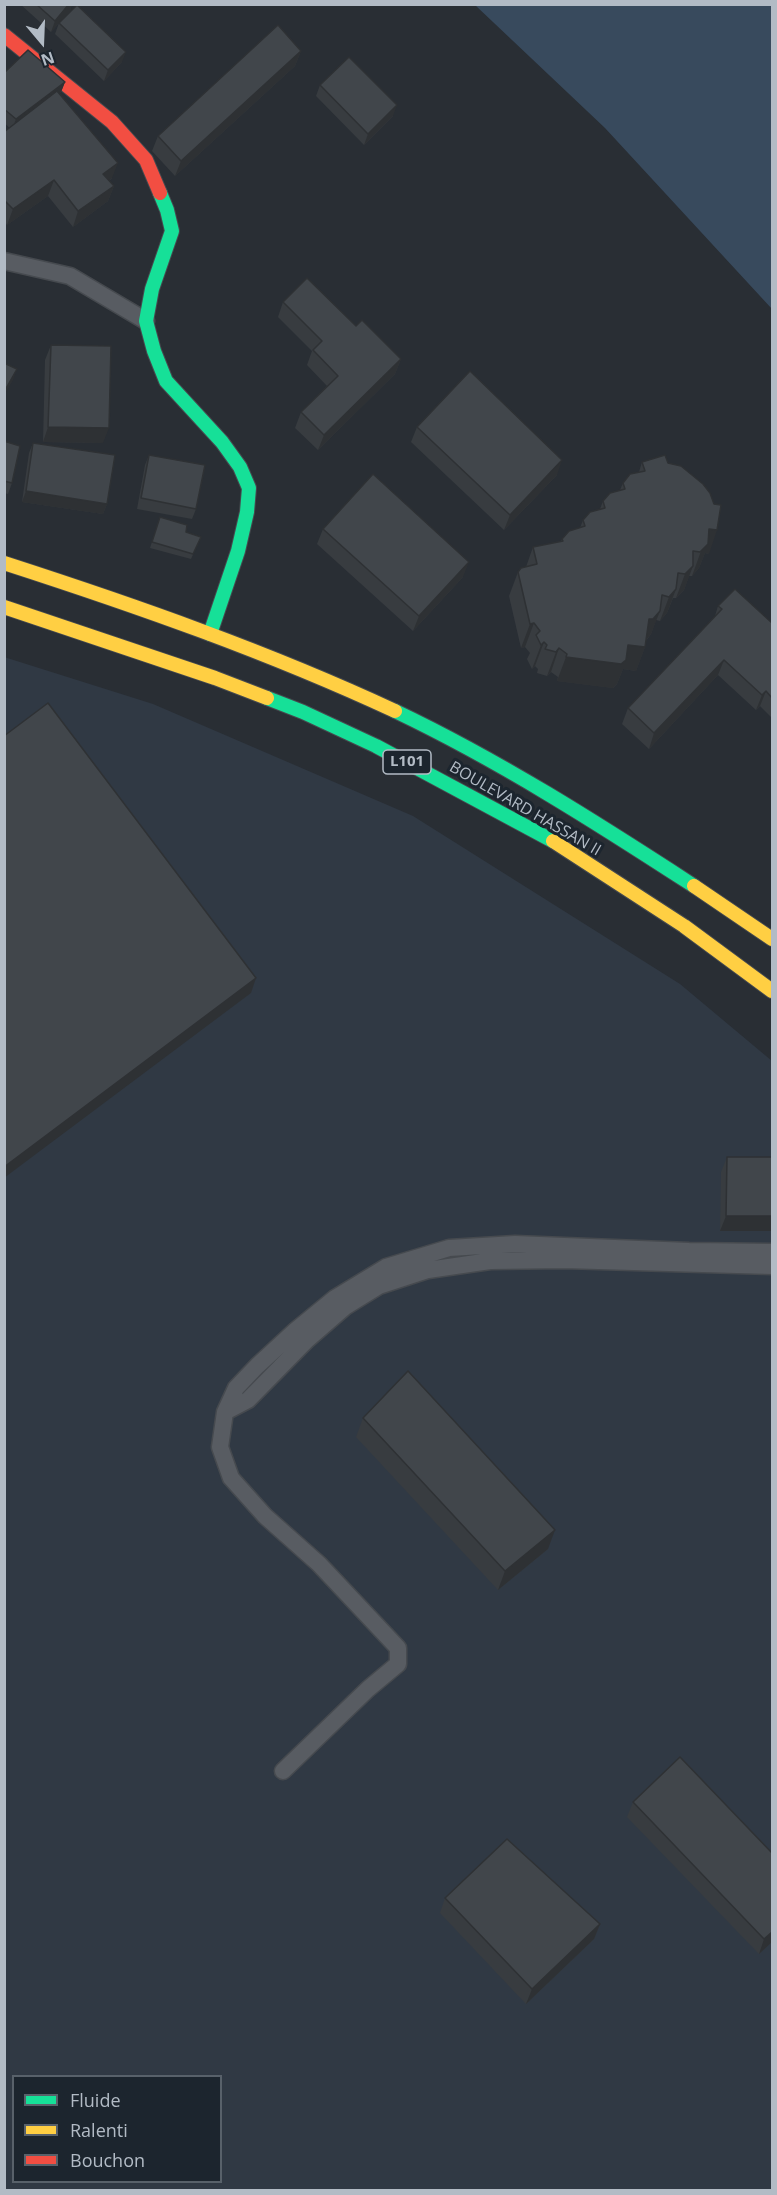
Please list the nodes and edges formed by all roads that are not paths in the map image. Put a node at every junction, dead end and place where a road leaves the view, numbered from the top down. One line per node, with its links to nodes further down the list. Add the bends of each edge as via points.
1 (4, 35): 3 (main road, via 112,122 146,160 172,231 152,289)
2 (4, 261): 3 (lane, via 70,276)
3 (146, 321): 6 (main road, via 166,381 228,450 249,488 238,551)
4 (4, 562): 6 (main road, BOULEVARD HASSAN II)
5 (4, 607): 8 (main road, BOULEVARD HASSAN II / L101, via 215,678 376,746 547,837 684,926)
6 (210, 633): 7 (main road, BOULEVARD HASSAN II, via 299,668 428,727 577,810)
7 (772, 939)
8 (772, 991)
9 (772, 1252): 11 (lane, via 514,1244 449,1248 386,1266 335,1298 296,1330 236,1388)
10 (772, 1266): 11 (lane, via 553,1260 490,1261 428,1270 379,1287 345,1307 248,1400)
11 (225, 1412): 12 (lane, via 220,1447 231,1478 399,1648 398,1664)
12 (283, 1771)

